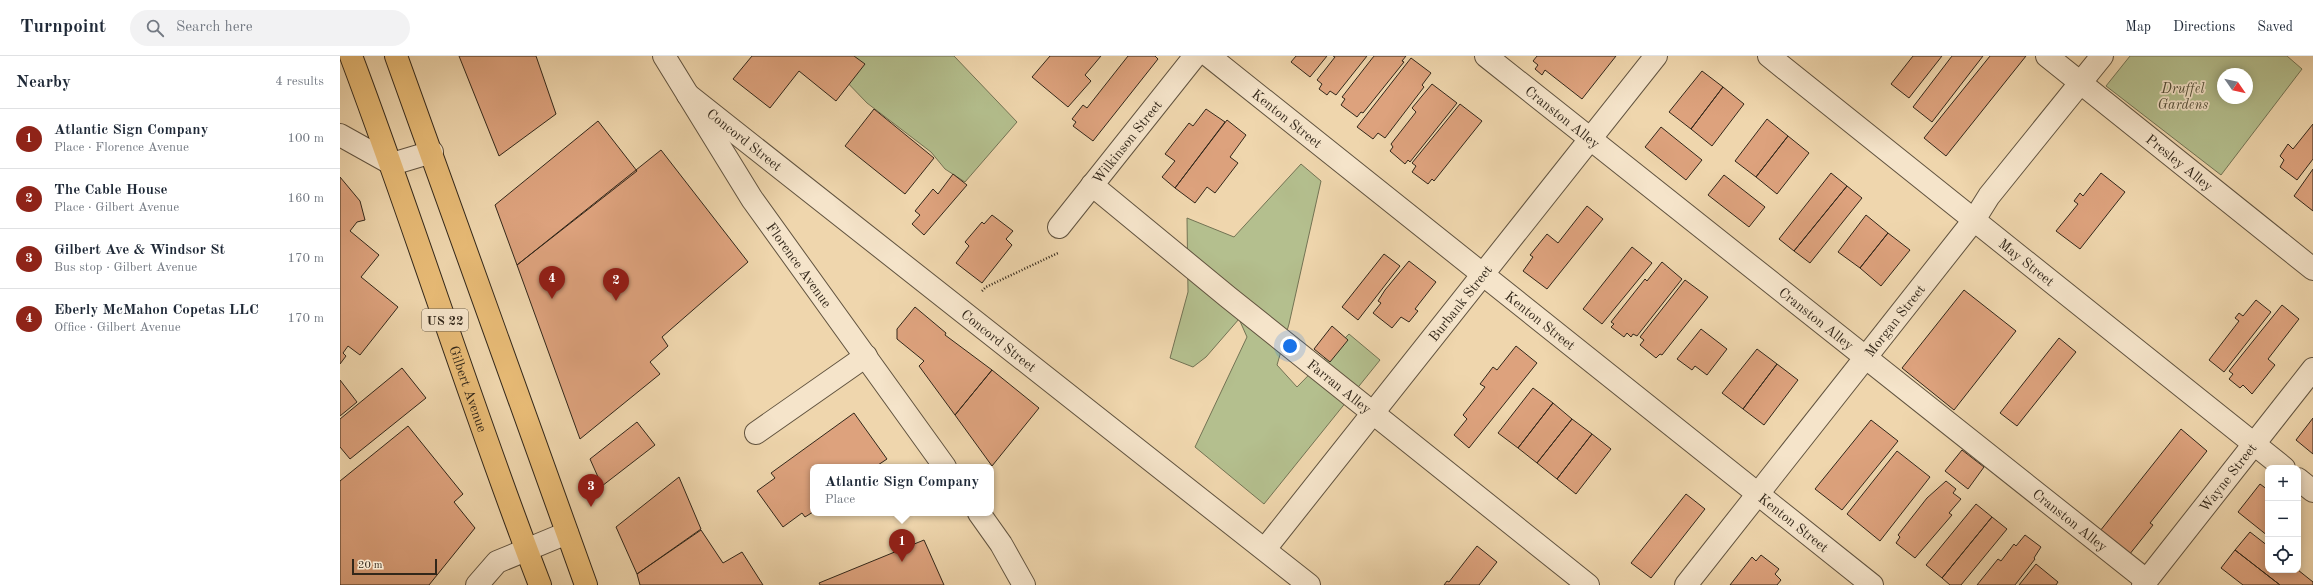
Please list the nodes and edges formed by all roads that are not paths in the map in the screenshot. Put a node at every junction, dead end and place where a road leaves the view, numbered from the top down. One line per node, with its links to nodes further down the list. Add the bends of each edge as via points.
1 (351, 56): 16 (main road, Gilbert Avenue / US 22)
2 (396, 56): 15 (main road, US 22)
3 (664, 56): 12 (street, Florence Avenue)
4 (1195, 56): 17 (street, Wilkinson Street)
5 (1209, 56): 21 (street, Kenton Street)
6 (1486, 56): 14 (street, Cranston Alley)
7 (1656, 56): 14 (street, Burbank Street)
8 (1769, 56): 18 (street, May Street)
9 (2047, 56): 11 (street, Presley Alley)
10 (2102, 56): 11 (street, Morgan Street)
11 (2081, 83): 18 (street, Morgan Street, via 1989,196); 20 (street, Presley Alley)
12 (688, 95): 22 (street, Florence Avenue, via 752,199); 35 (street, Concord Street)
13 (340, 135): 16 (street)
14 (1591, 138): 21 (street, Burbank Street); 23 (street, Cranston Alley)
15 (432, 152): 16 (street); 34 (main road, US 22)
16 (392, 164): 36 (main road, Gilbert Avenue / US 22)
17 (1092, 184): 19 (street, Wilkinson Street); 25 (street, Farran Alley, via 1234,302)
18 (1974, 220): 23 (street, Morgan Street); 27 (street, May Street)
19 (1059, 227)
20 (2313, 269)
21 (1483, 274): 25 (street, Burbank Street); 32 (street, Kenton Street)
22 (866, 356): 26 (street); 28 (street, Florence Avenue)
23 (1865, 358): 32 (street, Morgan Street); 37 (street, Cranston Alley)
24 (2313, 369): 27 (street, Wayne Street)
25 (1374, 413): 35 (street, Burbank Street); 43 (street, Farran Alley)
26 (756, 433)
27 (2254, 444): 29 (street, May Street); 37 (street, Wayne Street)
28 (944, 464)
29 (2280, 465)
30 (2301, 481): 31 (street)
31 (2313, 491)
32 (1758, 494): 44 (street, Morgan Street); 45 (street, Kenton Street)
33 (981, 516): 41 (street, via 1001,544)
34 (567, 533): 36 (street); 40 (main road, US 22)
35 (1264, 549): 42 (street, Concord Street)
36 (526, 550): 38 (street, via 497,562); 39 (main road, Gilbert Avenue / US 22)
37 (2144, 583)
38 (478, 585)
39 (540, 585)
40 (586, 585)
41 (1024, 585)
42 (1309, 585)
43 (1588, 585)
44 (1686, 585)
45 (1872, 585)

